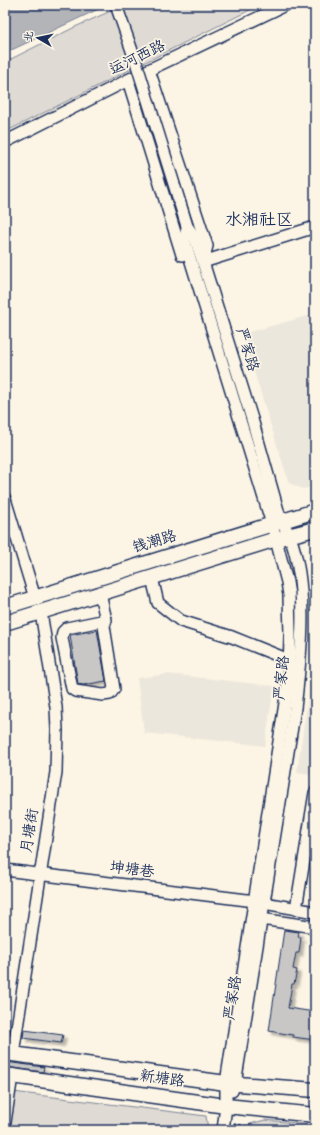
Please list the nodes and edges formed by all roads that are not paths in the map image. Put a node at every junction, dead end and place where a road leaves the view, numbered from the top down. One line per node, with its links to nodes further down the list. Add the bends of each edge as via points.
1 (116, 5): 6 (street, 严家路, bridge)
2 (285, 5): 3 (street, 运河西路)
3 (149, 70): 4 (street, 运河西路); 8 (street, 严家路, via 207,246)
4 (128, 80): 5 (street, 运河西路); 9 (street, 严家路, via 187,271)
5 (5, 142)
6 (187, 226): 8 (street, 严家路, via 195,238); 9 (street, 严家路, via 186,242)
7 (315, 227): 8 (street)
8 (203, 262): 12 (street, 严家路, via 252,419)
9 (198, 283): 12 (street, 严家路)
10 (5, 499): 18 (street)
11 (315, 511): 12 (main road, 钱潮路)
12 (276, 522): 14 (street, 严家路); 15 (street, 严家路); 18 (main road, 钱潮路)
13 (315, 529): 14 (main road)
14 (290, 536): 15 (main road); 27 (street, 严家路, via 300,583 302,632 299,670)
15 (276, 540): 16 (main road); 23 (street, 严家路, via 289,595)
16 (152, 578): 17 (main road); 23 (street, via 158,603 181,621)
17 (100, 594): 20 (main road); 21 (street)
18 (35, 598): 19 (main road, 钱潮路)
19 (5, 607)
20 (41, 612): 22 (main road); 26 (street, 月塘街, via 56,707 57,730 56,772)
21 (106, 620): 21 (street, via 68,628 64,632 62,638 72,689 75,691 103,695 110,694 114,689 104,626)
22 (5, 623)
23 (289, 660): 27 (street, 严家路)
24 (315, 793): 28 (street)
25 (5, 870): 26 (street, 坤塘巷)
26 (40, 874): 27 (street, 坤塘巷); 32 (street, 月塘街)
27 (259, 902): 28 (street, 坤塘巷); 30 (street, 严家路); 34 (street, 严家路)
28 (296, 909): 29 (street, 坤塘巷)
29 (315, 912)
30 (261, 919): 31 (street); 34 (street, 严家路)
31 (315, 928)
32 (9, 1054): 34 (main road, 新塘路)
33 (8, 1076): 36 (main road, 新塘路); 38 (street)
34 (231, 1083): 35 (main road, 新塘路); 36 (street, 严家路)
35 (315, 1090)
36 (226, 1106): 37 (main road, 新塘路); 39 (street, 严家路)
37 (315, 1115)
38 (5, 1122)
39 (223, 1126)

